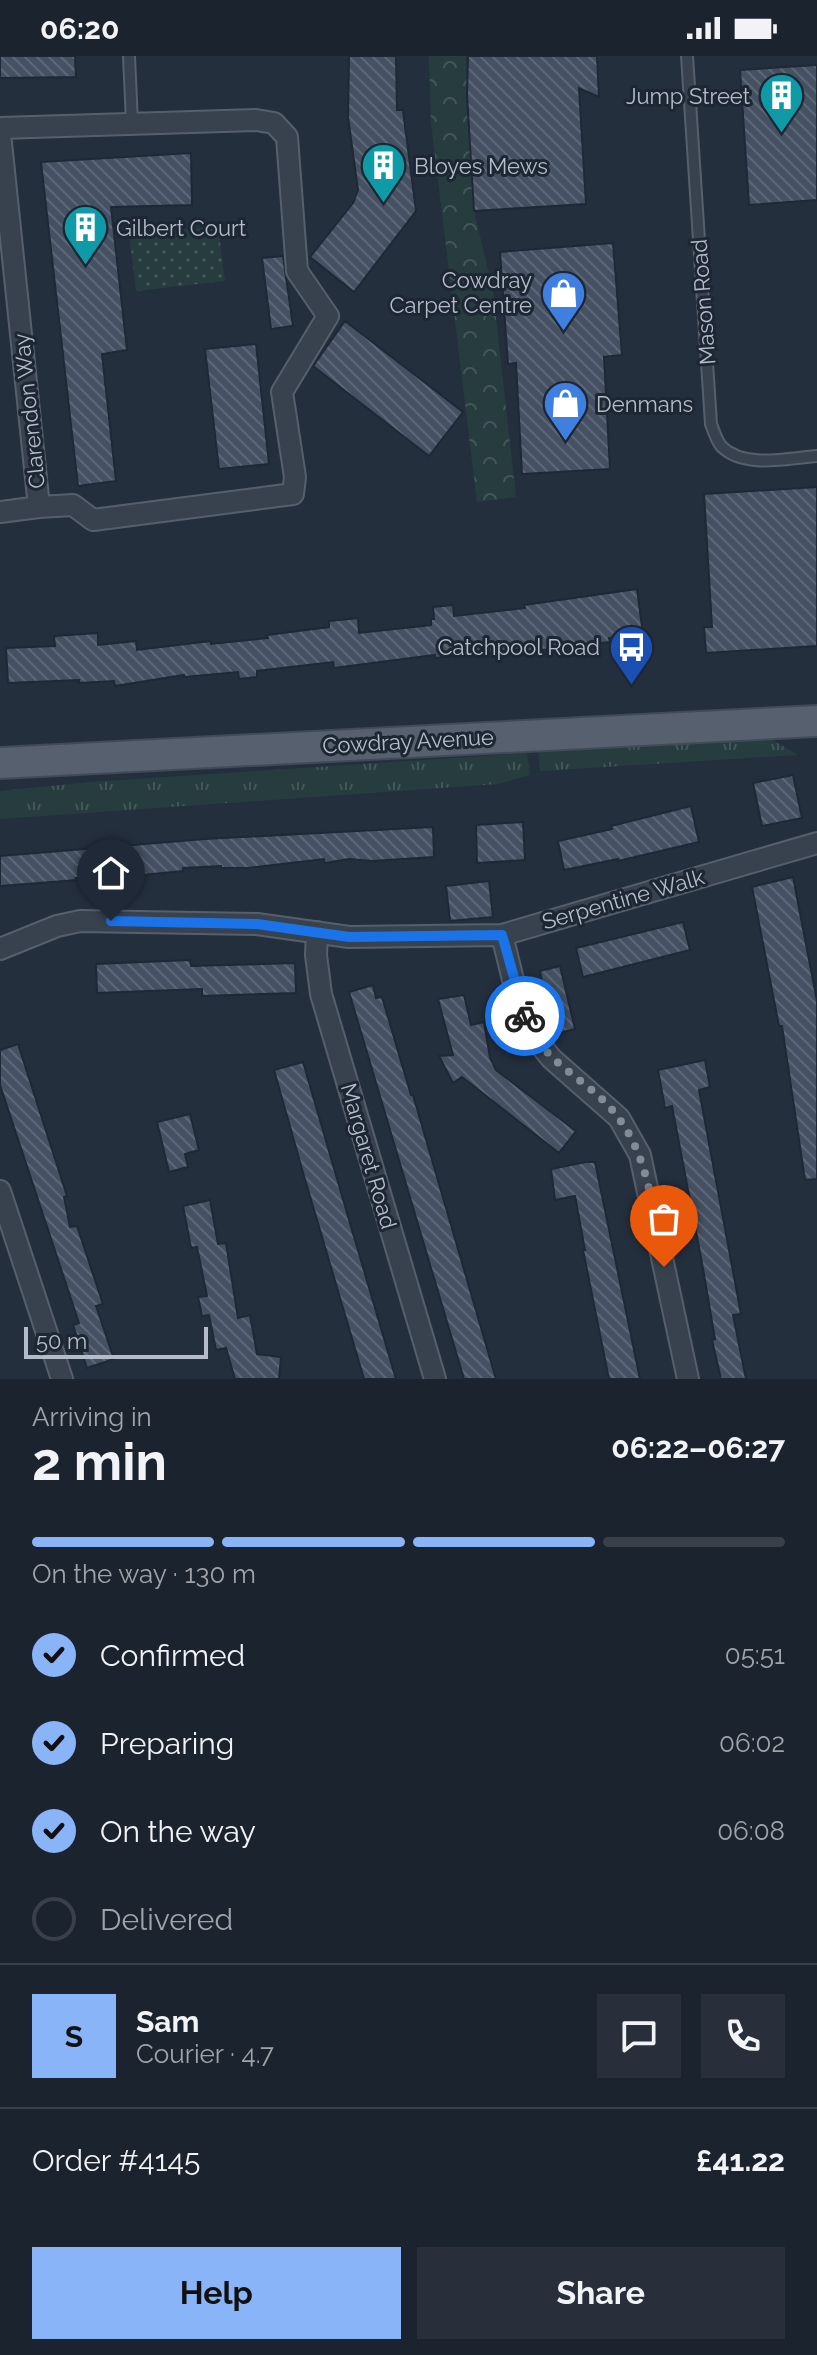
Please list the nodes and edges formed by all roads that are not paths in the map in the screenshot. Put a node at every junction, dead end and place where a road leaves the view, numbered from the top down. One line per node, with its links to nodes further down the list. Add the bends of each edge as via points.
1 (129, 56): 3 (lane)
2 (687, 56): 5 (lane, Mason Road, via 711,424 720,446 738,458)
3 (132, 123): 4 (street, Clarendon Way); 6 (street, via 256,120 274,123 287,137 297,271 328,316 282,392 293,494 93,520 73,505)
4 (0, 130): 6 (street, Clarendon Way)
5 (817, 456)
6 (39, 507): 7 (street, Clarendon Way)
7 (0, 512)
8 (816, 725): 9 (main road, Cowdray Avenue)
9 (0, 763)
10 (817, 843): 12 (street, Serpentine Walk)
11 (317, 932): 12 (street, Serpentine Walk, via 349,937); 13 (street, Serpentine Walk, via 257,924 80,921); 16 (street, Margaret Road, via 321,994)
12 (502, 935): 17 (street, via 532,1035 619,1118 640,1155)
13 (0, 949)
14 (0, 1191): 15 (street)
15 (62, 1379)
16 (435, 1379)
17 (688, 1379)

